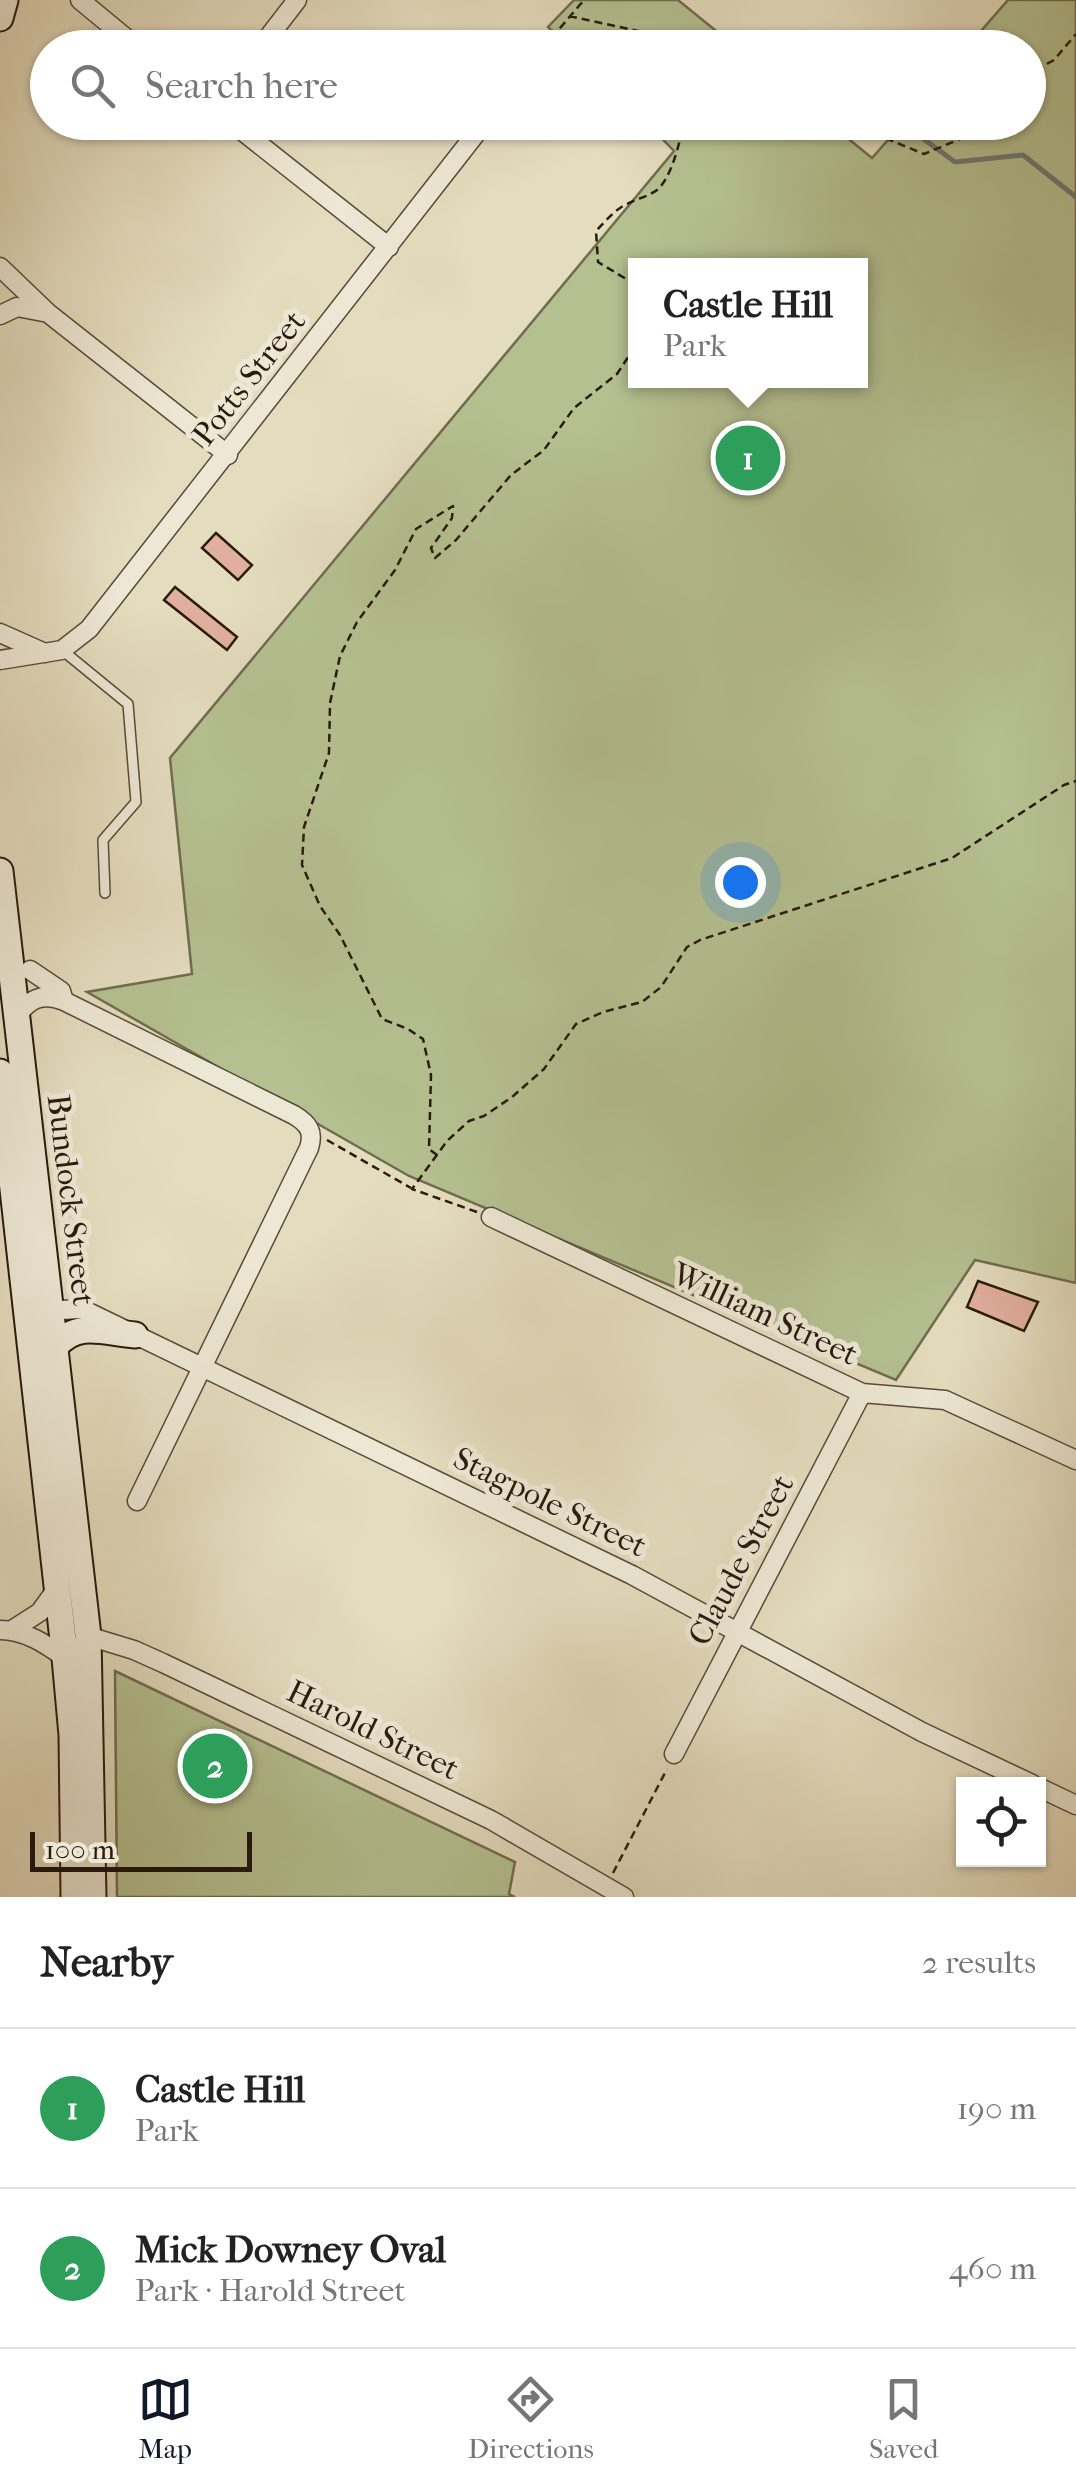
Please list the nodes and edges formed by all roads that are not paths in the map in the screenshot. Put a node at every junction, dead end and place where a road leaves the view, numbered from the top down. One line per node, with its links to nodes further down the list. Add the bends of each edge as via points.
1 (4, 0): 4 (main road)
2 (80, 0): 5 (street)
3 (297, 0): 6 (street)
4 (0, 18)
5 (116, 30)
6 (274, 30)
7 (253, 140): 9 (street)
8 (471, 140): 9 (street, Potts Street)
9 (390, 247): 13 (street, Potts Street)
10 (0, 267): 11 (street)
11 (48, 313): 12 (street, via 17,307); 13 (street)
12 (0, 315)
13 (228, 454): 15 (street, Potts Street, via 90,630)
14 (0, 633): 15 (street)
15 (55, 652): 16 (street); 18 (lane, via 128,704 136,802 103,840)
16 (0, 660)
17 (0, 871): 21 (main road, Bundock Street)
18 (105, 894)
19 (30, 970): 20 (street)
20 (64, 1000): 21 (street, via 52,996); 27 (street, via 305,1122 312,1138)
21 (10, 1006): 24 (main road, Bundock Street)
22 (0, 1072): 24 (main road, Bundock Street)
23 (492, 1217): 28 (street, William Street)
24 (40, 1310): 25 (street, Stagpole Street, via 82,1309); 26 (main road, Bundock Street); 31 (main road, Bundock Street)
25 (135, 1334): 26 (main road, via 84,1329); 27 (street, Stagpole Street)
26 (56, 1346): 34 (main road, Bundock Street)
27 (202, 1367): 30 (street); 33 (street, Stagpole Street)
28 (862, 1394): 29 (street, William Street, via 945,1400); 33 (street, Claude Street)
29 (1076, 1460)
30 (138, 1501)
31 (58, 1587): 32 (street, via 40,1612); 35 (main road, Bundock Street)
32 (6, 1630): 35 (street)
33 (738, 1630): 36 (street, Claude Street); 37 (street, Stagpole Street)
34 (88, 1636): 41 (main road, Bundock Street); 42 (street, Harold Street, via 163,1663 427,1789)
35 (65, 1658): 40 (main road, Bundock Street)
36 (674, 1754)
37 (1017, 1777)
38 (1046, 1791): 39 (street, Stagpole Street)
39 (1076, 1805)
40 (74, 1897)
41 (93, 1897)
42 (624, 1897)

